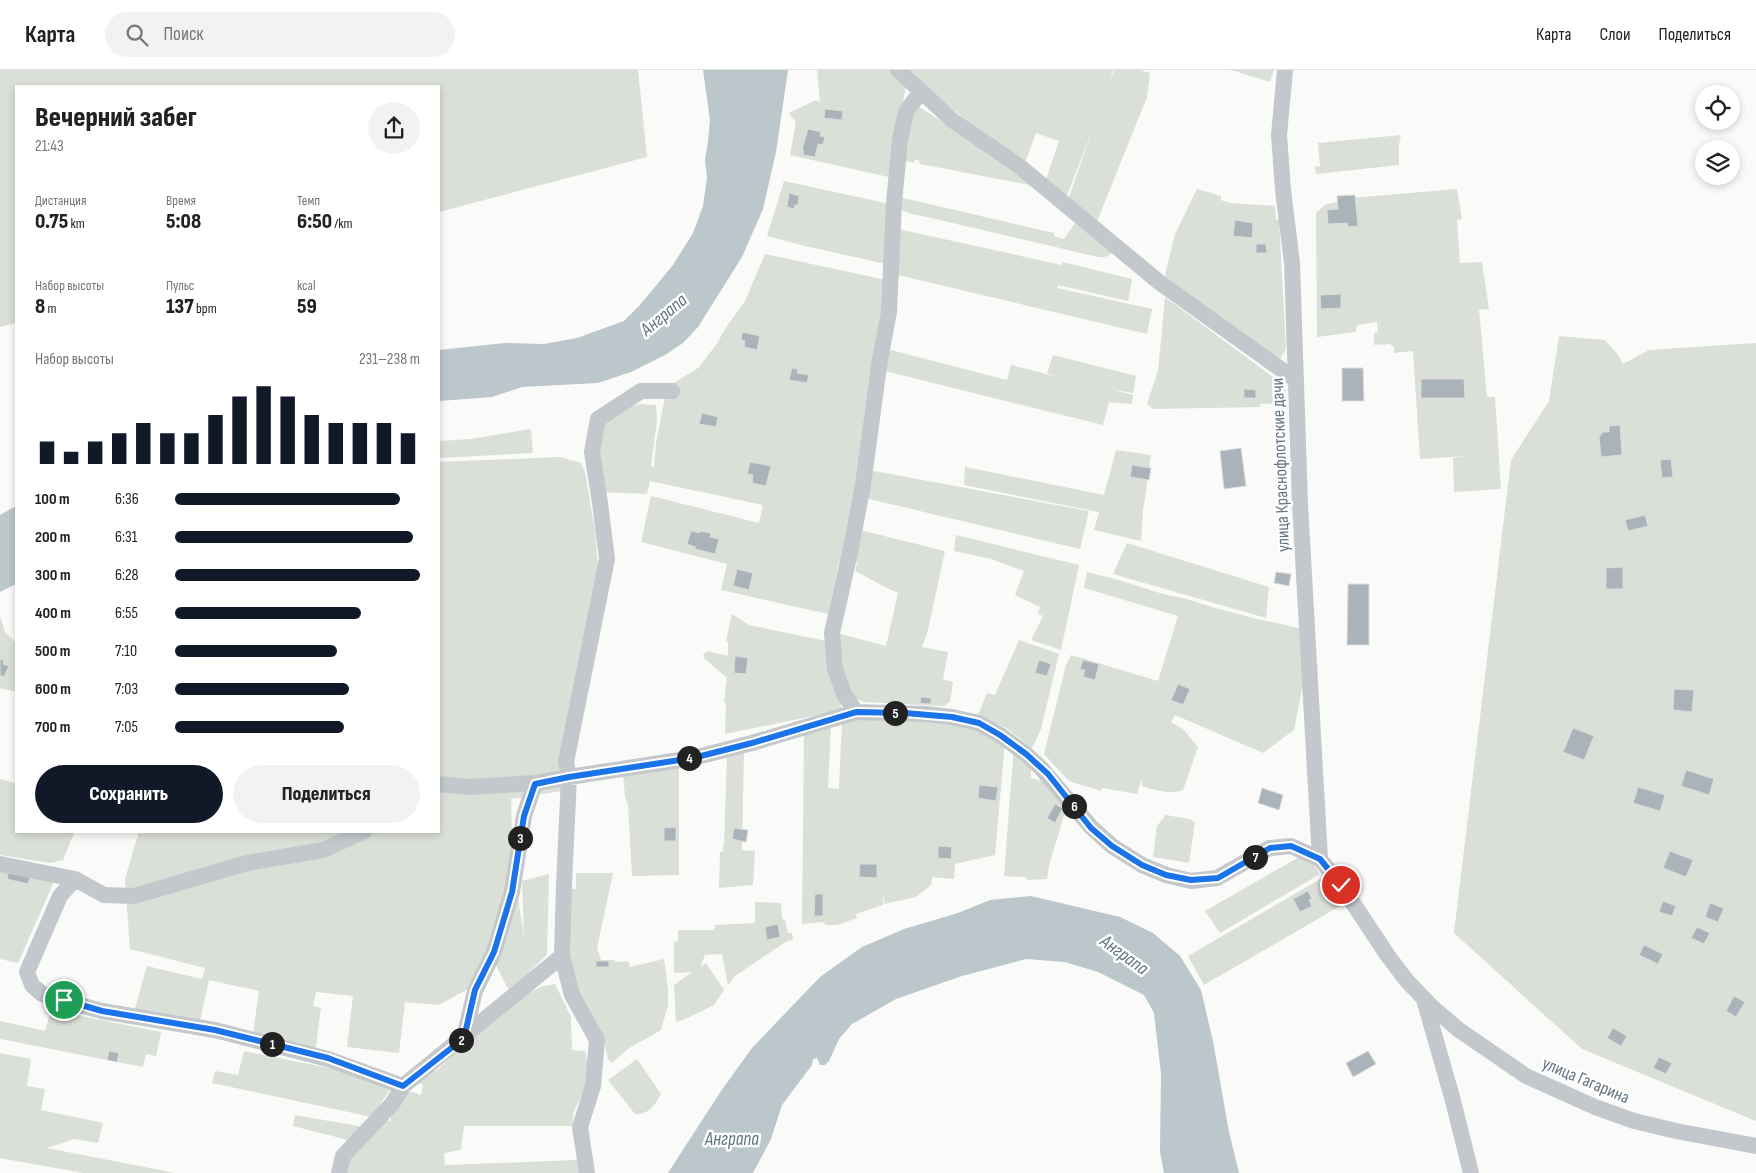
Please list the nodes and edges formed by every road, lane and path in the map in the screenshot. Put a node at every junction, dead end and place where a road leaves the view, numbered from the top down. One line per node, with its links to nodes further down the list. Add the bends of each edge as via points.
1 (898, 70): 3 (street)
2 (1285, 70): 4 (street, улица Краснофлотские дачи, via 1278,135 1292,264)
3 (921, 91): 4 (street, via 952,120 1020,166 1159,282); 6 (street, via 906,112 900,140 889,312 852,548 832,633 836,669 844,694)
4 (1296, 380): 11 (street, улица Краснофлотские дачи)
5 (672, 391): 7 (street, via 642,391 598,419 592,452 607,559 566,762)
6 (856, 712): 7 (street, via 693,758); 11 (street, via 926,714 979,723 1026,754 1091,828 1112,846 1142,865 1166,875 1191,880 1218,878 1270,848 1291,846)
7 (569, 777): 9 (street); 14 (street)
8 (440, 784): 9 (street, via 469,787)
9 (535, 784): 16 (street, via 524,816 512,892 494,952 475,990)
10 (361, 833): 13 (street, via 323,850 247,864 134,896 104,895)
11 (1320, 859): 15 (street, via 1407,981)
12 (0, 864): 13 (street)
13 (74, 878): 17 (street, via 60,896 27,972 32,985 42,994 102,1011 215,1030 328,1058)
14 (562, 956): 16 (street); 20 (street, via 572,995 597,1040 593,1086 580,1127)
15 (1424, 999): 18 (street, улица Гагарина, via 1494,1055 1554,1090 1634,1121); 21 (street)
16 (464, 1038): 17 (street)
17 (403, 1086): 19 (street, via 392,1104 343,1156)
18 (1756, 1146)
19 (339, 1173)
20 (587, 1173)
21 (1471, 1173)

